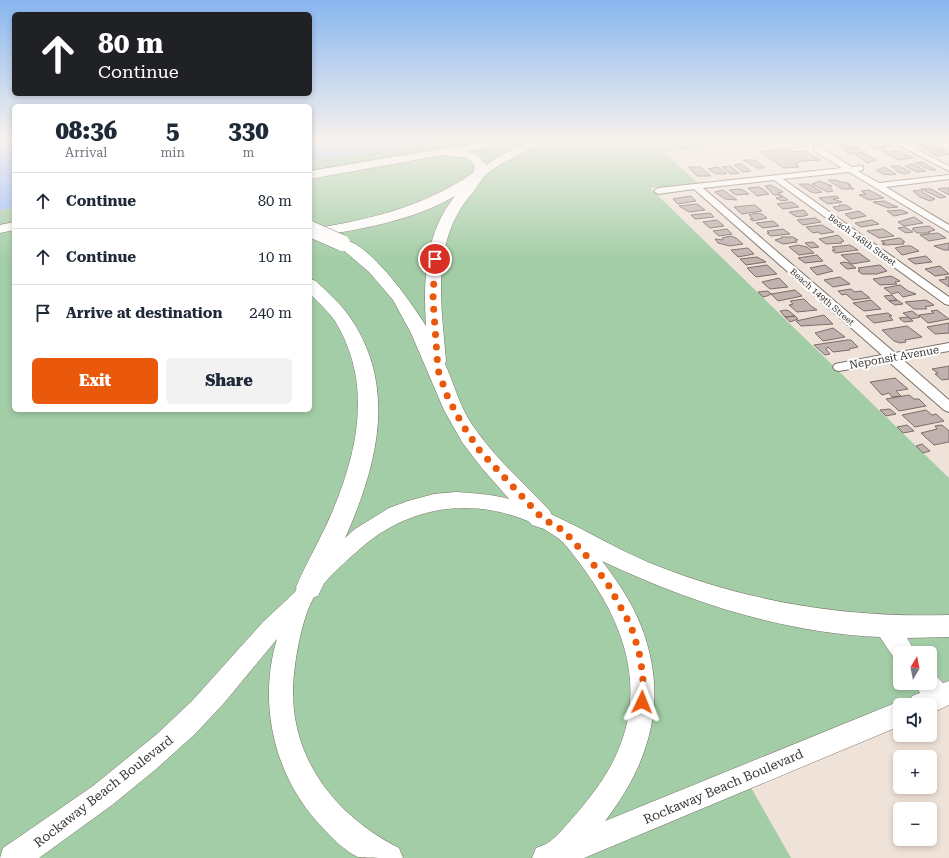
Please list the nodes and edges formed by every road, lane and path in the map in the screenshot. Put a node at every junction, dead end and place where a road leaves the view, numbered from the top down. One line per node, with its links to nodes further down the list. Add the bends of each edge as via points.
1 (471, 180): 17 (main road, via 446,196 410,210 370,222)
2 (475, 180): 23 (main road, via 453,207 436,250 432,288)
3 (748, 180): 9 (street)
4 (779, 180): 19 (street, Beach 148th Street)
5 (868, 180): 10 (street)
6 (881, 180): 8 (street)
7 (926, 180): 8 (street)
8 (889, 185): 10 (street); 12 (street)
9 (696, 186): 11 (street); 21 (street, Beach 149th Street)
10 (878, 186): 15 (street)
11 (658, 191)
12 (949, 221)
13 (12, 226): 14 (main road)
14 (0, 229)
15 (949, 229)
16 (312, 230): 23 (main road, bridge, via 342,244 374,265 397,292 410,313)
17 (312, 233)
18 (312, 286): 27 (main road, via 335,308 354,337 364,364 369,409 366,444 355,487 334,538)
19 (949, 302)
20 (949, 347): 21 (street, Neponsit Avenue)
21 (892, 357): 22 (street, Neponsit Avenue); 24 (street, Beach 149th Street)
22 (839, 367)
23 (438, 370): 25 (main road, via 454,410 480,451)
24 (949, 407)
25 (542, 518): 26 (street, Rockaway Beach Boulevard); 27 (street, Rockaway Beach Boulevard, via 516,508 477,501 420,505 393,515 361,534)
26 (564, 531): 28 (street, Rockaway Beach Boulevard, via 652,573 734,602 801,617); 32 (street, via 600,573 624,613 639,652 643,689 638,731 627,762 605,799)
27 (306, 592): 33 (street, Rockaway Beach Boulevard, via 227,682 176,734 110,788); 34 (street, via 290,631 280,681 282,716 290,750 305,784 326,813 356,840)
28 (886, 626): 29 (street, Rockaway Beach Boulevard); 30 (street)
29 (949, 626)
30 (899, 646)
31 (893, 717): 32 (street, Rockaway Beach Boulevard)
32 (553, 855)
33 (13, 858)
34 (388, 858)

